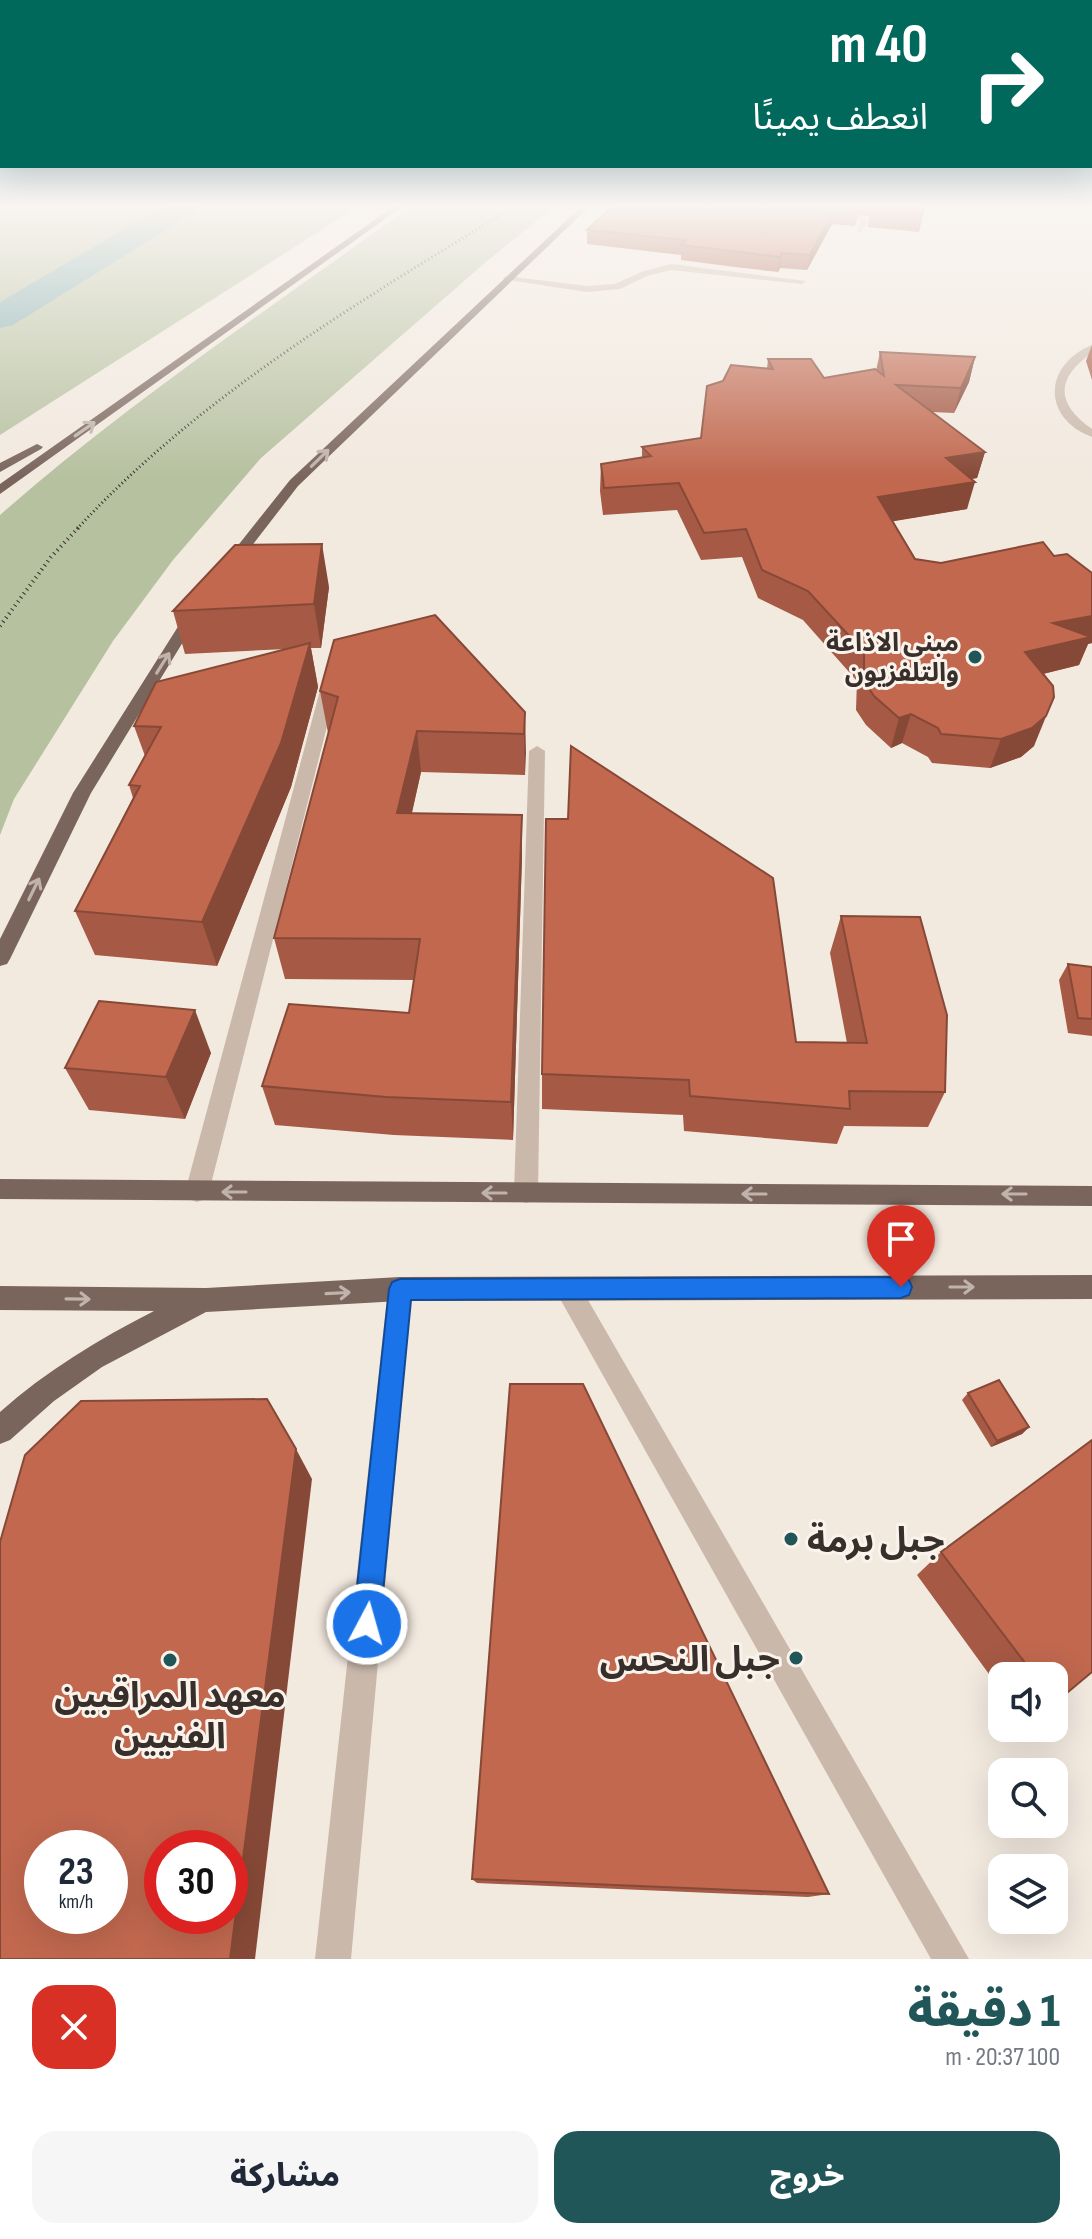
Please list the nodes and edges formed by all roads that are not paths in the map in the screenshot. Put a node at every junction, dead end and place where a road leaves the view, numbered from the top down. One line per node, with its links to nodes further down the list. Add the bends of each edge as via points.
1 (257, 295): 5 (main road)
2 (273, 295): 9 (main road, one-way to 2)
3 (489, 295): 11 (main road, one-way to 3, via 294,483)
4 (1092, 348): 6 (street, via 1064,372 1058,390 1065,412)
5 (120, 389)
6 (1092, 434)
7 (45, 441): 8 (main road)
8 (0, 469): 9 (main road)
9 (21, 474): 10 (main road)
10 (3, 486)
11 (222, 575)
12 (206, 598): 15 (main road, one-way to 12, via 82,793)
13 (335, 663): 17 (street)
14 (537, 751): 18 (street)
15 (0, 959)
16 (0, 1189): 17 (main road)
17 (197, 1192): 18 (main road, one-way to 17)
18 (526, 1193): 19 (main road, one-way to 18)
19 (1092, 1196)
20 (1092, 1287): 22 (main road, one-way to 20)
21 (400, 1289): 22 (main road); 24 (main road, one-way to 21); 26 (street)
22 (568, 1289): 27 (street)
23 (0, 1298): 24 (main road, one-way to 24)
24 (206, 1300): 25 (main road, via 143,1328 81,1365)
25 (0, 1430)
26 (333, 1959)
27 (951, 1959)

